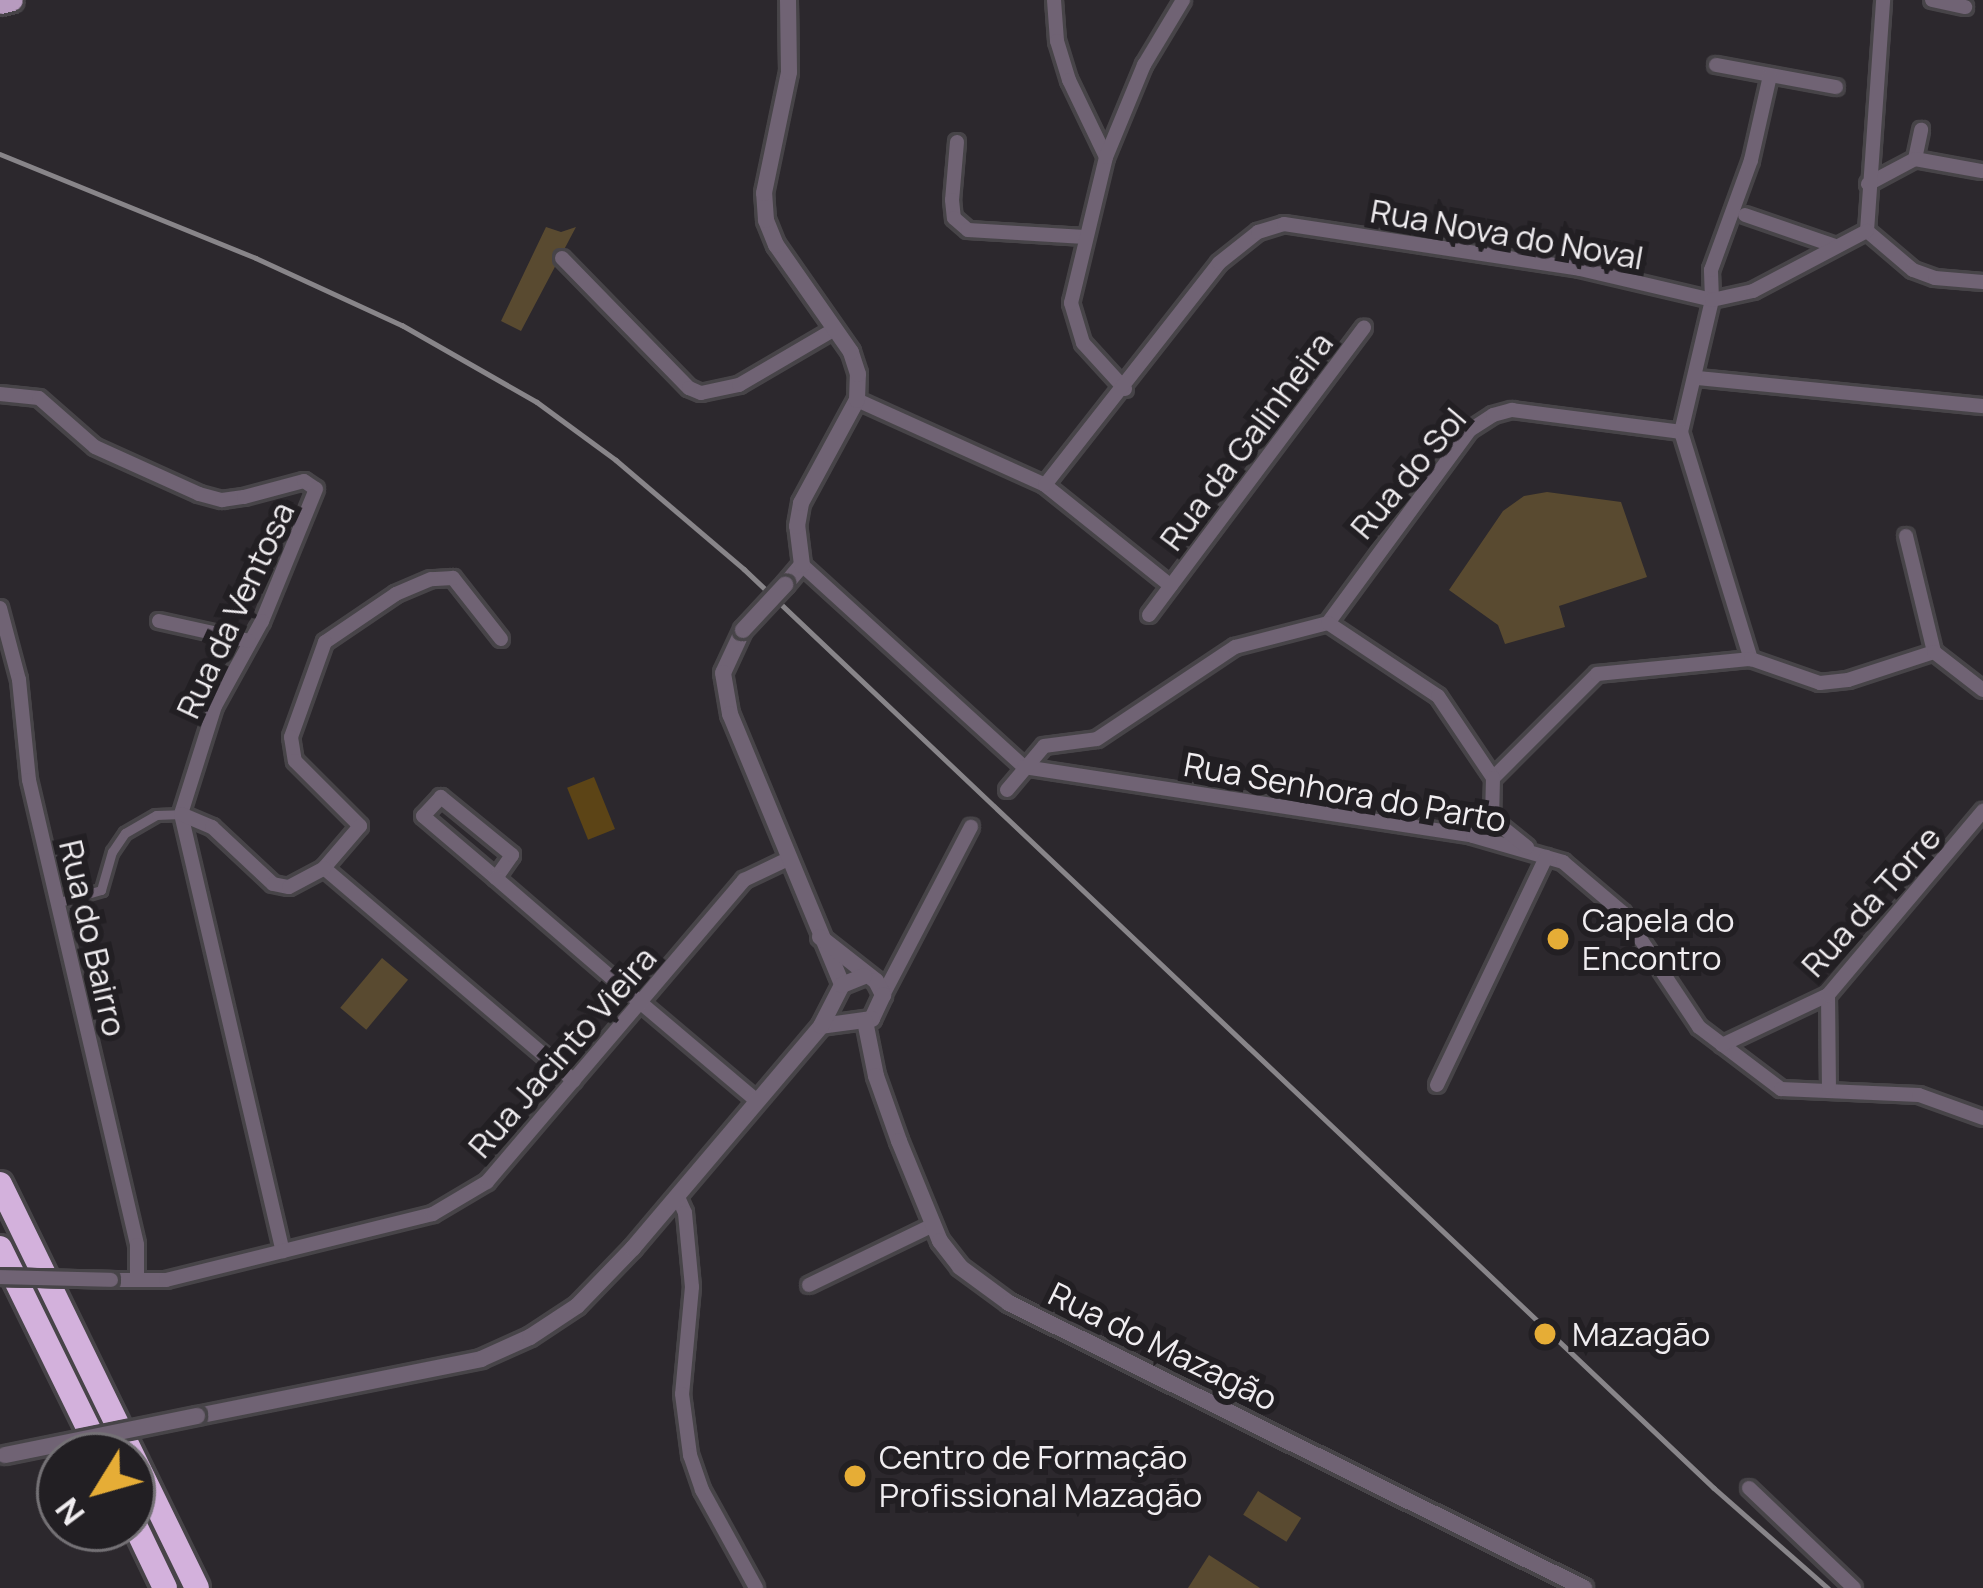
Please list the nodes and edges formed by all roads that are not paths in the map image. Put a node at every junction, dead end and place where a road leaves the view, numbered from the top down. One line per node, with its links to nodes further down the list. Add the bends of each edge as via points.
1 (12, 0): 7 (main road)
2 (788, 0): 26 (street, via 789,72 764,193 766,220)
3 (1054, 0): 14 (street, via 1069,80)
4 (1183, 0): 14 (street, via 1144,65)
5 (1883, 0): 17 (street)
6 (1932, 0): 8 (street)
7 (0, 2)
8 (1965, 7)
9 (1716, 65): 10 (street)
10 (1770, 76): 11 (street); 24 (street, via 1751,160 1711,270)
11 (1835, 87)
12 (1921, 130): 15 (street)
13 (957, 142): 20 (street, via 954,218 968,230)
14 (1106, 157): 20 (street)
15 (1915, 159): 16 (street); 17 (street)
16 (1982, 171)
17 (1868, 184): 19 (street)
18 (1744, 215): 21 (street)
19 (1867, 231): 21 (street); 23 (street, via 1913,270)
20 (1085, 237): 28 (street, via 1074,326)
21 (1835, 246): 24 (street, via 1753,291)
22 (562, 258): 26 (street, via 701,393 739,385)
23 (1983, 282)
24 (1712, 300): 27 (street); 28 (street, Rua Nova do Noval, via 1580,268 1284,224 1258,232 1219,263)
25 (1364, 328): 36 (street, Rua da Galinheira)
26 (835, 329): 30 (street, via 858,374)
27 (1697, 378): 31 (street); 32 (street)
28 (1125, 389): 33 (street, Rua Nova do Noval)
29 (0, 394): 42 (street, Rua da Ventosa, via 39,398 95,447 199,494 222,500 311,483 316,497)
30 (857, 400): 33 (street, Rua da Galinheira); 35 (street, via 801,502)
31 (1983, 406)
32 (1682, 432): 40 (street, Rua do Sol, via 1512,410 1493,415 1470,430); 44 (street)
33 (1045, 485): 36 (street, Rua da Galinheira)
34 (1906, 536): 43 (street)
35 (802, 566): 46 (street); 55 (street, bridge, via 742,630 723,673 730,714)
36 (1171, 586): 38 (street, Rua da Galinheira)
37 (0, 608): 58 (street, Rua do Bairro, via 13,641 28,780)
38 (1149, 615)
39 (159, 621): 42 (street)
40 (1328, 623): 46 (street, via 1235,647 1139,716 1097,739 1044,746); 47 (street, via 1438,696)
41 (501, 638): 56 (street, via 453,578 396,594 325,642 291,737 295,761 360,826)
42 (249, 641): 50 (street, Rua da Ventosa, via 215,706)
43 (1934, 652): 44 (street, via 1820,682); 45 (street)
44 (1751, 659): 47 (street, via 1597,674)
45 (1983, 690)
46 (1024, 767): 48 (street); 53 (street, Rua Senhora do Parto)
47 (1493, 778): 51 (street)
48 (1007, 790)
49 (1983, 811): 63 (street, Rua da Torre)
50 (181, 814): 56 (street, via 212,827 273,884 289,887); 58 (street, via 157,815 125,833 101,890); 77 (street)
51 (1492, 819): 53 (street); 54 (street)
52 (971, 826): 62 (street)
53 (1473, 836): 54 (street, Rua Senhora do Parto)
54 (1541, 856): 67 (street, Rua Senhora do Parto, via 1563,862 1623,913 1699,1027); 69 (street)
55 (788, 859): 59 (street); 64 (street, Rua Jacinto Vieira, via 745,880)
56 (324, 868): 68 (street)
57 (496, 878): 57 (street, via 423,817 441,797 512,856); 64 (street)
58 (56, 903): 79 (street, Rua do Bairro, via 137,1245)
59 (820, 938): 60 (street); 61 (street)
60 (864, 976): 61 (street); 62 (street)
61 (840, 991): 65 (street, via 842,1011); 66 (street)
62 (884, 994): 65 (street, via 881,1009)
63 (1828, 995): 67 (street, Rua da Torre); 70 (street)
64 (641, 1003): 68 (street, Rua Jacinto Vieira); 71 (street)
65 (859, 1020): 66 (street); 75 (street, Rua do Mazagão)
66 (821, 1026): 71 (street)
67 (1722, 1045): 70 (street, Rua Senhora do Parto, via 1780,1089)
68 (574, 1082): 77 (street, Rua Jacinto Vieira, via 487,1182 434,1214)
69 (1437, 1084)
70 (1829, 1088): 72 (street, Rua Senhora do Parto, via 1918,1095)
71 (757, 1101): 74 (street)
72 (1983, 1118)
73 (0, 1184): 86 (highway)
74 (678, 1197): 82 (street, bridge, via 577,1306 481,1359); 87 (street, via 692,1287 686,1437 702,1490)
75 (933, 1225): 80 (street); 88 (street, Rua do Mazagão, via 960,1267 1009,1303)
76 (0, 1248): 81 (highway)
77 (283, 1251): 79 (street, Rua Jacinto Vieira, via 166,1280)
78 (0, 1277): 79 (street, Rua Jacinto Vieira, bridge)
79 (137, 1279)
80 (809, 1285)
81 (90, 1432)
82 (3, 1455)
83 (1749, 1487): 89 (street)
84 (148, 1552): 85 (highway)
85 (165, 1588)
86 (197, 1588)
87 (756, 1588)
88 (1584, 1588)
89 (1853, 1588)

